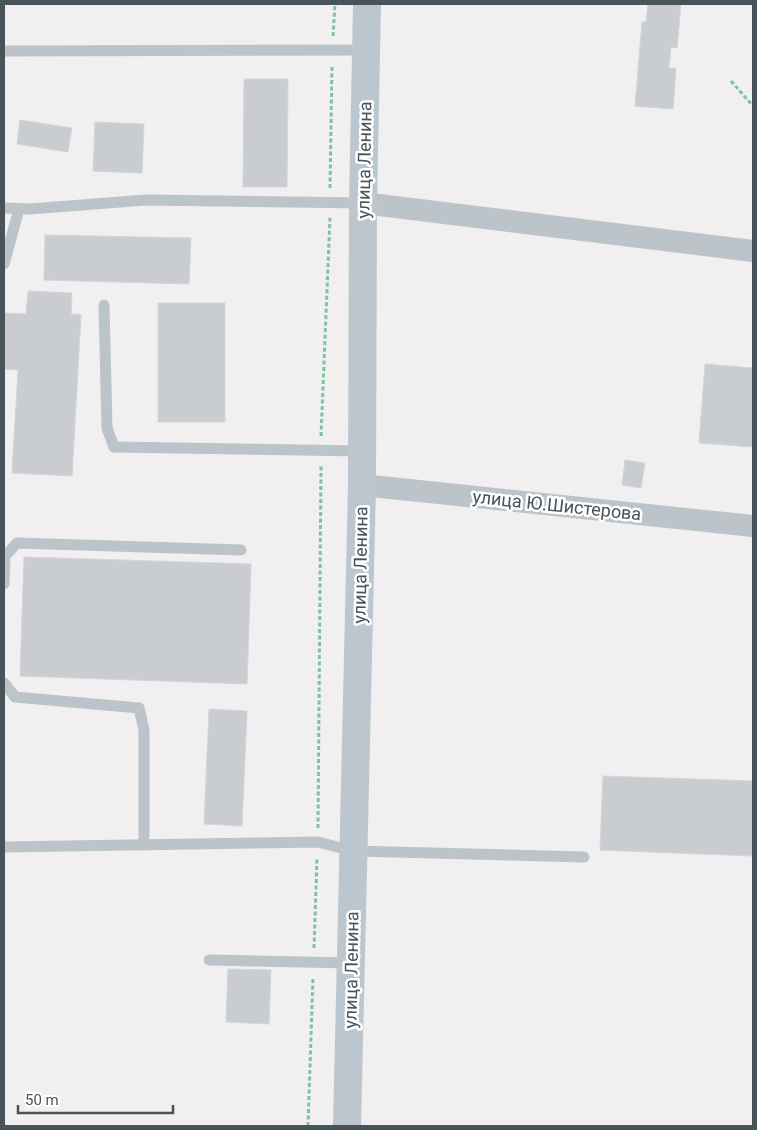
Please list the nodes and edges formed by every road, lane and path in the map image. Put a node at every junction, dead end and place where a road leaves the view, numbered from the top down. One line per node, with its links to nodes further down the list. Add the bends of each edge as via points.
1 (335, 4): 3 (path)
2 (367, 4): 4 (main road, улица Ленина)
3 (332, 50): 4 (lane); 5 (lane); 8 (path)
4 (366, 50): 9 (main road, улица Ленина)
5 (4, 51)
6 (731, 81): 7 (path)
7 (753, 106)
8 (330, 203): 9 (lane); 11 (lane, via 146,200); 15 (path)
9 (363, 203): 12 (street); 16 (main road, улица Ленина)
10 (4, 208): 11 (lane)
11 (19, 209): 13 (lane)
12 (753, 251)
13 (4, 264)
14 (104, 305): 15 (lane, via 107,428 114,447)
15 (321, 451): 16 (lane); 22 (path)
16 (362, 451): 17 (main road, улица Ленина)
17 (362, 485): 18 (street, улица Ю.Шистерова); 25 (main road, улица Ленина)
18 (753, 526)
19 (241, 550): 20 (lane, via 18,543 5,556)
20 (4, 584)
21 (4, 683): 23 (lane, via 15,696 139,708 144,730)
22 (318, 842): 23 (lane); 25 (lane); 28 (path)
23 (144, 845): 24 (lane)
24 (4, 847)
25 (354, 851): 26 (lane); 29 (main road, улица Ленина)
26 (584, 857)
27 (209, 960): 28 (lane)
28 (313, 962): 29 (lane); 30 (path)
29 (351, 963): 31 (main road, улица Ленина)
30 (308, 1126)
31 (347, 1126)

